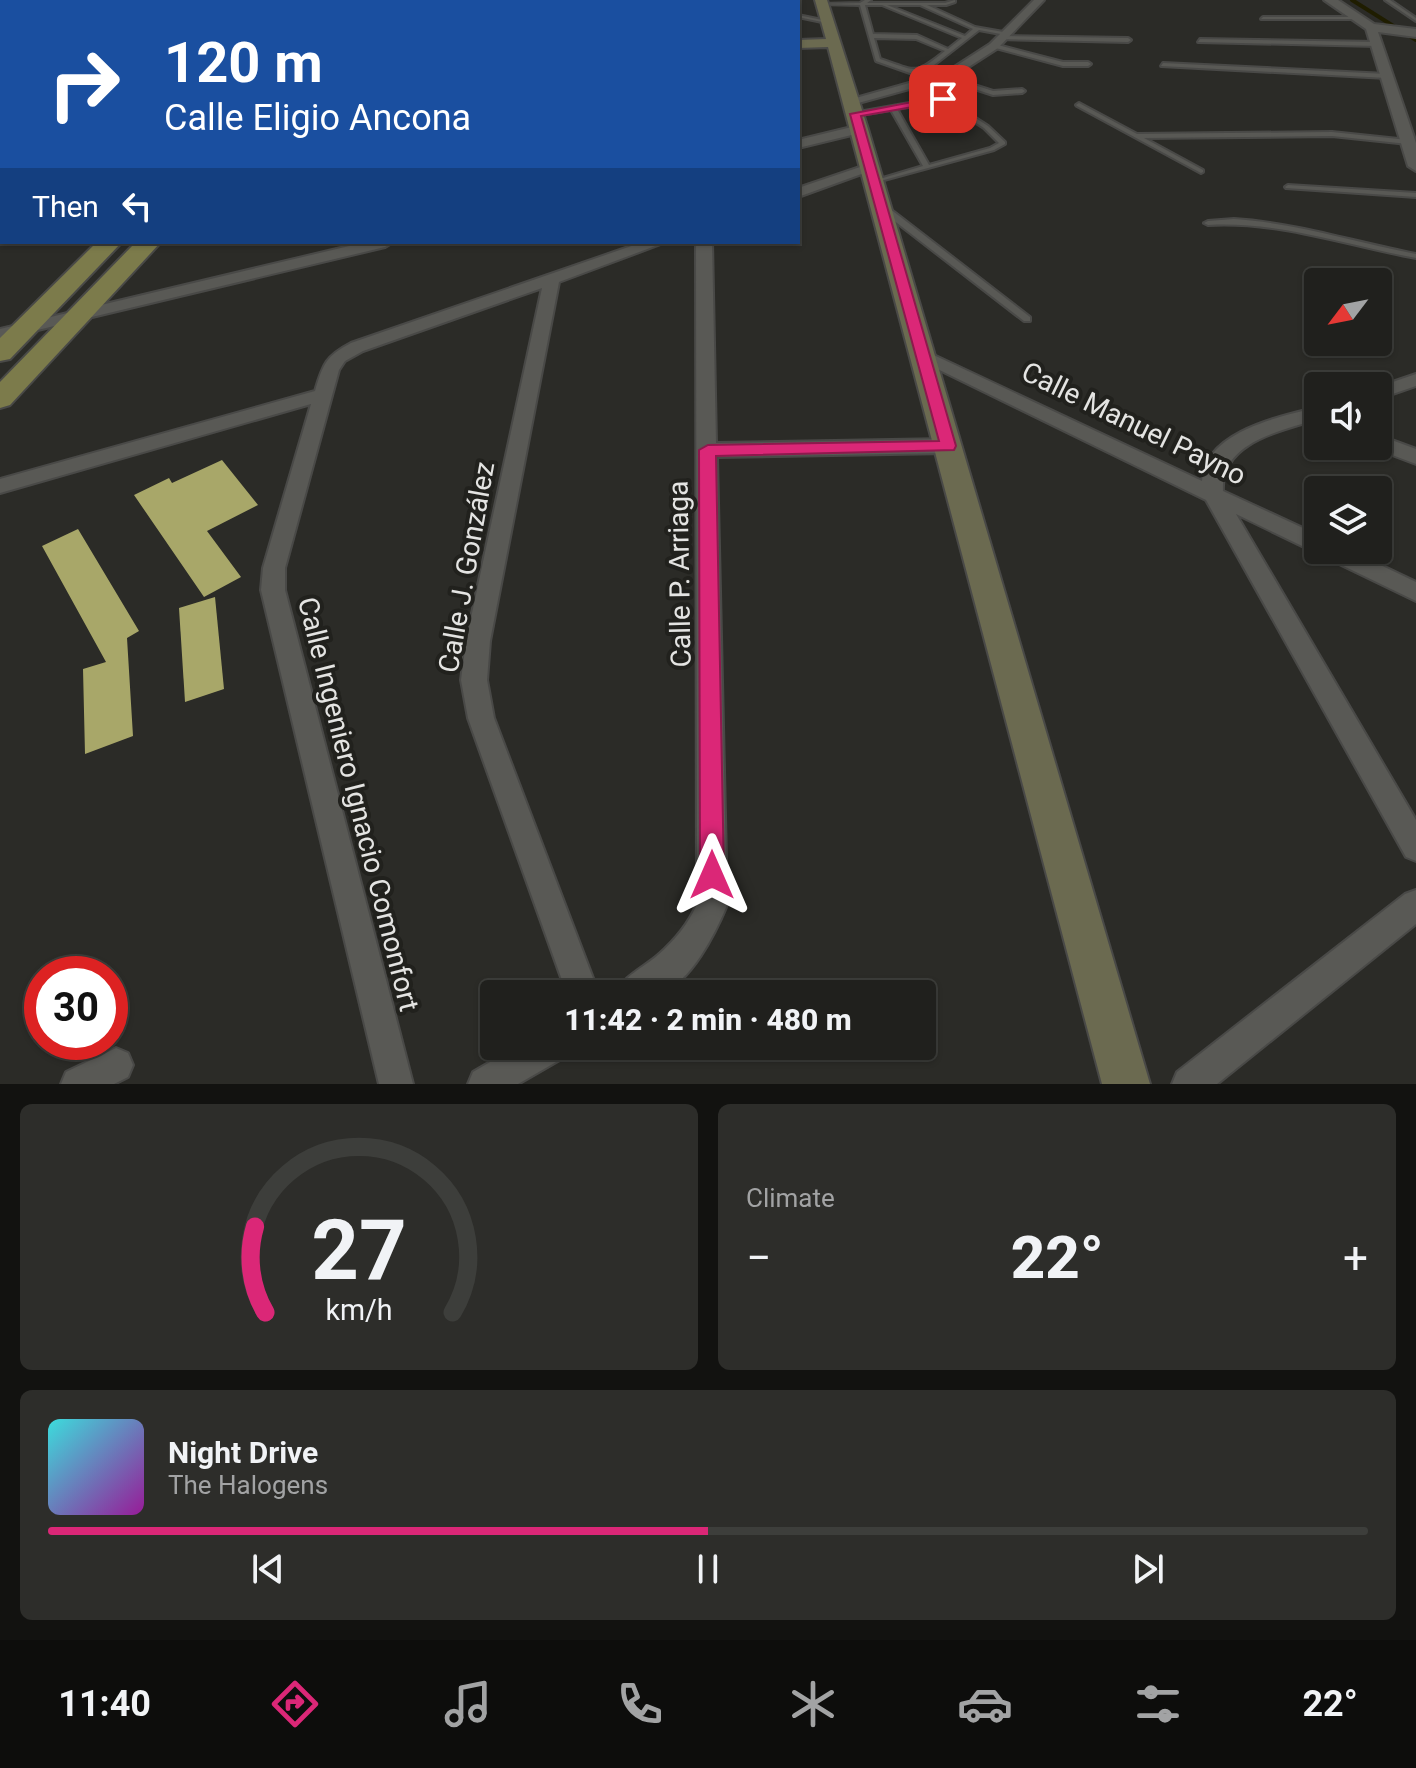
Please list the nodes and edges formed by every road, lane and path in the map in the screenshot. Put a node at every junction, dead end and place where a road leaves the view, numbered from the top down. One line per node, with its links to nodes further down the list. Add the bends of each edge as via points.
1 (889, 0): 9 (lane)
2 (950, 0): 10 (lane)
3 (1039, 0): 23 (street)
4 (1330, 0): 15 (street)
5 (1387, 0): 14 (lane)
6 (821, 2): 7 (lane); 18 (main road)
7 (866, 2): 8 (lane); 19 (lane)
8 (878, 3): 9 (lane); 11 (lane)
9 (898, 4): 10 (lane)
10 (918, 4): 16 (lane)
11 (908, 16): 21 (lane); 22 (lane)
12 (800, 17): 18 (lane)
13 (1263, 18): 15 (lane)
14 (1416, 20)
15 (1370, 24): 17 (street); 27 (street)
16 (977, 29): 22 (lane); 23 (lane)
17 (1416, 33)
18 (830, 34): 20 (main road); 26 (main road); 36 (main road)
19 (872, 36): 21 (lane); 28 (lane, via 880,62 910,71 923,71)
20 (800, 37)
21 (917, 37): 28 (lane)
22 (965, 38): 28 (lane)
23 (1000, 39): 24 (lane); 29 (lane, via 1063,64); 32 (street)
24 (1128, 40)
25 (1200, 41): 27 (lane)
26 (800, 43)
27 (1377, 44): 31 (street)
28 (948, 51)
29 (1088, 64)
30 (1163, 65): 31 (lane)
31 (1387, 76): 38 (street)
32 (943, 77): 33 (lane, via 993,93); 36 (street)
33 (1022, 91)
34 (1079, 105): 37 (lane)
35 (893, 107): 36 (lane); 41 (lane); 41 (lane, via 951,101 1002,138 1000,146)
36 (856, 115): 39 (street); 43 (main road)
37 (1136, 136): 38 (lane, via 1332,134); 42 (lane)
38 (1408, 142): 40 (street)
39 (800, 143)
40 (1416, 166)
41 (927, 168): 43 (lane)
42 (1201, 171)
43 (876, 186): 45 (street); 56 (lane); 60 (main road)
44 (1288, 187): 46 (lane)
45 (800, 193)
46 (1416, 195)
47 (1208, 223): 53 (lane, via 1264,223)
48 (108, 244): 57 (main road)
49 (147, 244): 55 (main road)
50 (377, 244): 55 (street)
51 (652, 244): 54 (street)
52 (704, 244): 68 (street, Calle P. Arriaga)
53 (1416, 256)
54 (552, 279): 63 (street, Calle Ingeniero Ignacio Comonfort, via 357,347 332,365); 77 (street, Calle J. González, via 474,680 481,718)
55 (79, 315): 57 (street); 64 (main road)
56 (1027, 319)
57 (25, 327): 58 (street); 59 (main road)
58 (0, 334)
59 (0, 353)
60 (923, 355): 66 (main road); 71 (street, Calle Manuel Payno)
61 (1416, 380): 62 (street)
62 (1392, 388)
63 (324, 394): 70 (street); 82 (street, Calle Ingeniero Ignacio Comonfort, via 274,568 273,590)
64 (0, 399)
65 (1304, 419): 71 (street, via 1253,434 1226,453 1214,468)
66 (948, 446): 68 (street); 84 (main road)
67 (1392, 448): 69 (street)
68 (708, 450): 78 (street, Calle P. Arriaga, via 712,905 691,947)
69 (1416, 457)
70 (0, 486)
71 (1213, 494): 72 (street, Calle Manuel Payno); 75 (street)
72 (1304, 538)
73 (1358, 564): 74 (street)
74 (1416, 592)
75 (1416, 847)
76 (1416, 905): 85 (street)
77 (578, 980)
78 (652, 980)
79 (527, 1060): 83 (street)
80 (116, 1065): 81 (street)
81 (78, 1084)
82 (396, 1084)
83 (485, 1084)
84 (1126, 1084)
85 (1189, 1084)

